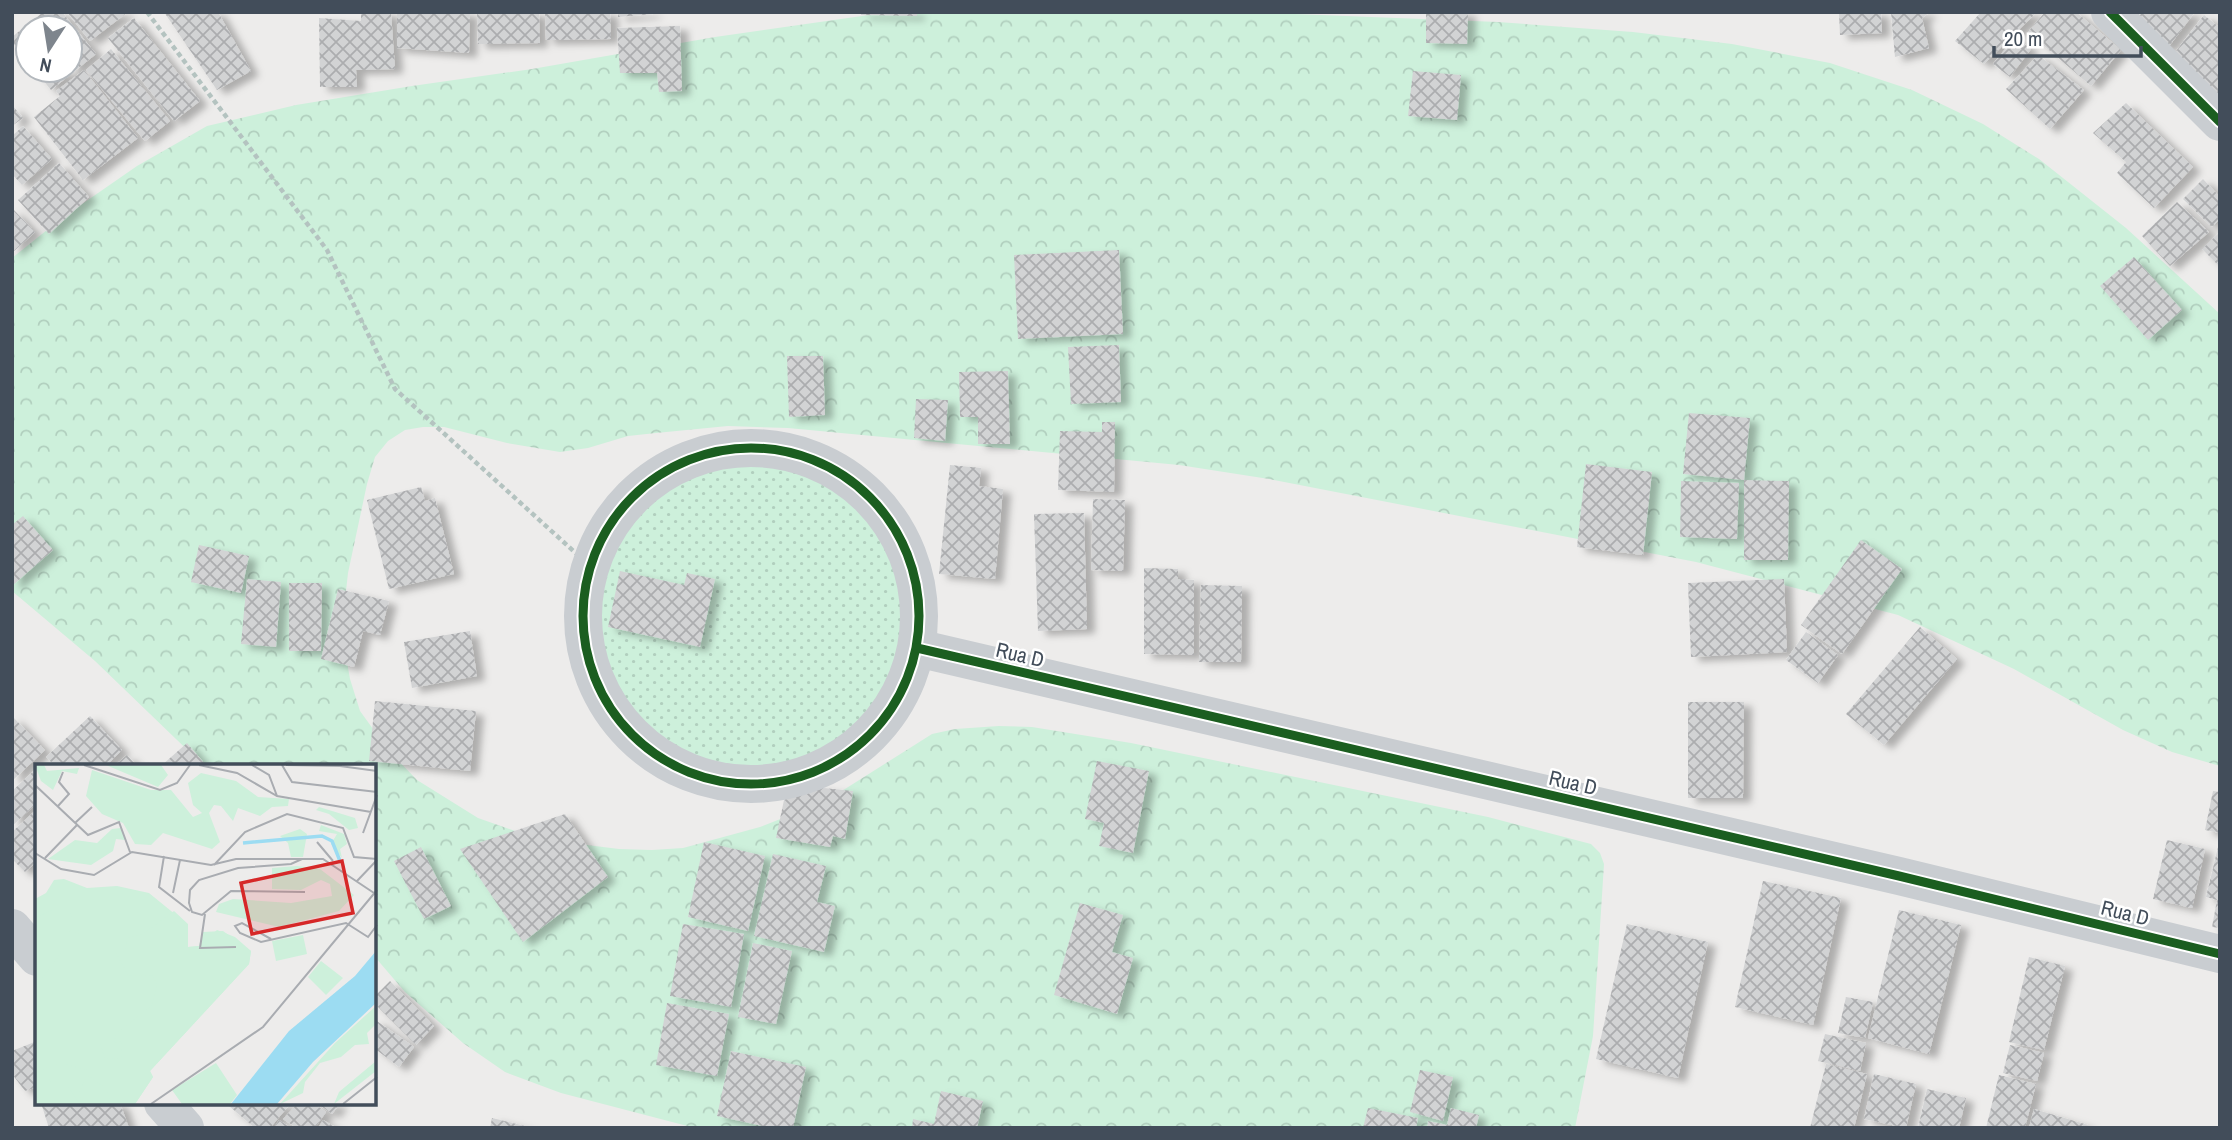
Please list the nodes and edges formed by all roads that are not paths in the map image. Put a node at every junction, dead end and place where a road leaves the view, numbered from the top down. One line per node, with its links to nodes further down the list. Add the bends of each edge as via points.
1 (2110, 12): 2 (street)
2 (2220, 122)
3 (917, 648): 3 (street, via 907,681 887,716 858,746 805,775 744,784 703,777 665,761 619,721 590,666 582,606 596,547 617,513 645,485 698,456 758,448 779,450 817,461 852,481 893,526 916,581); 5 (street, Rua D)
4 (12, 928): 6 (street)
5 (2220, 954)
6 (35, 955)

